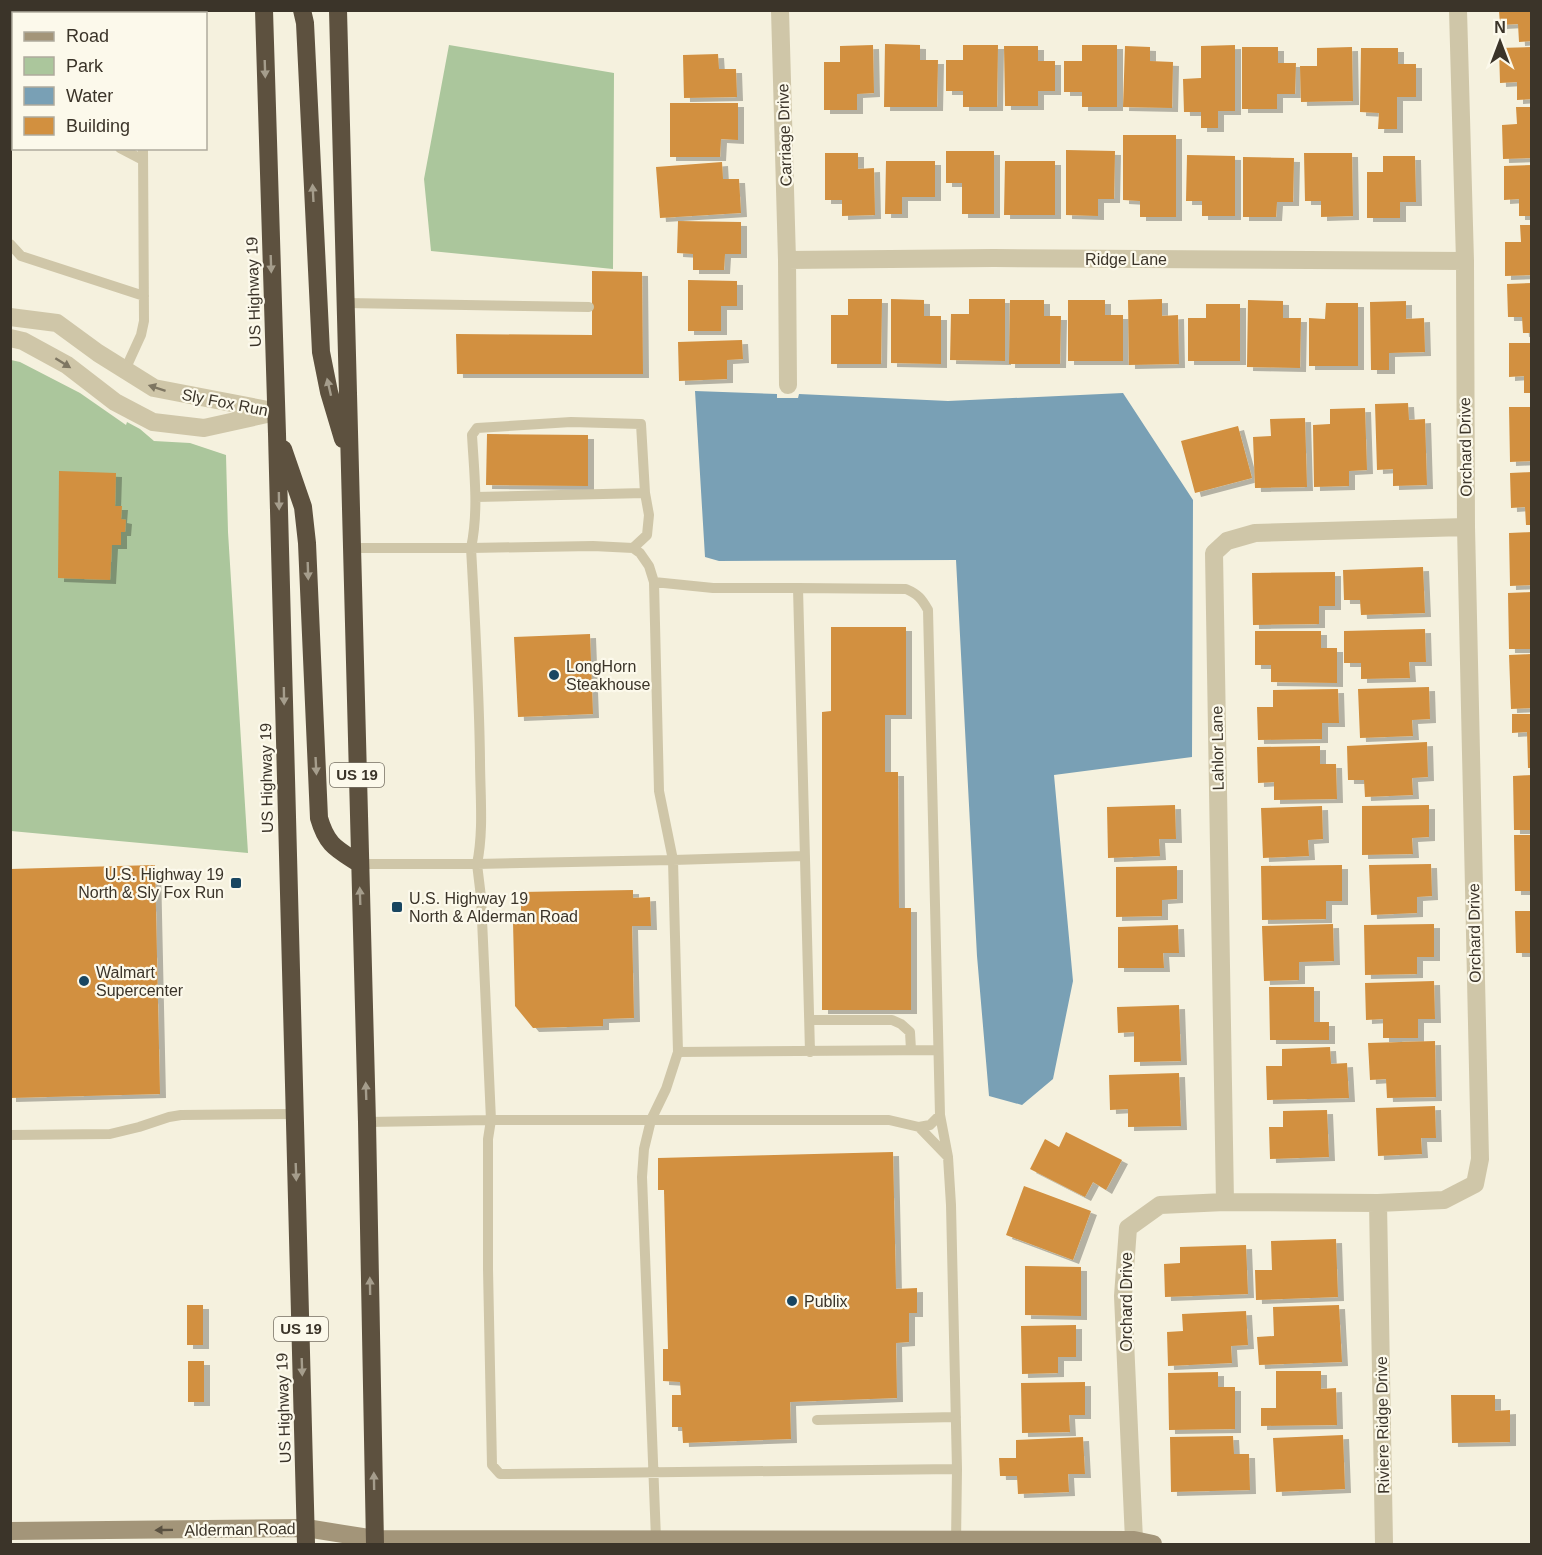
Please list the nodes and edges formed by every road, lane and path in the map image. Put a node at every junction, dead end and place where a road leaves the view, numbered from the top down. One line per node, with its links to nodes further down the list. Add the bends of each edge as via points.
1 (264, 10): 18 (highway, US Highway 19 / US 19, one-way to 18)
2 (302, 10): 20 (highway, one-way to 2, via 321,352)
3 (338, 10): 12 (highway, US 19)
4 (780, 10): 9 (street, Carriage Drive)
5 (1458, 10): 10 (street, Orchard Drive)
6 (128, 150): 7 (lane)
7 (143, 154): 11 (lane)
8 (11, 245): 11 (lane, via 21,256)
9 (787, 260): 10 (street, Ridge Lane); 17 (street, Carriage Drive)
10 (1465, 261): 23 (street, Orchard Drive)
11 (144, 296): 16 (lane, via 141,335)
12 (346, 303): 13 (lane); 20 (highway, US 19)
13 (589, 307)
14 (10, 317): 16 (street, Sly Fox Run, via 57,323)
15 (10, 338): 18 (street, Sly Fox Run, one-way to 18, via 23,340 67,365 115,402 153,422 204,428)
16 (125, 370): 18 (street, Sly Fox Run, one-way to 16, via 154,388)
17 (788, 385)
18 (276, 412): 19 (highway, US Highway 19 / US 19)
19 (277, 434): 31 (highway, one-way to 31, via 303,507 305,525 319,818 324,836 334,848); 38 (highway, US Highway 19 / US 19, one-way to 38)
20 (350, 464): 24 (highway, US 19)
21 (645, 493): 22 (lane); 22 (lane, via 641,424 570,422 477,428 472,435); 26 (lane, via 647,535)
22 (476, 497): 25 (lane)
23 (1466, 527): 46 (street, Lahlor Lane, via 1255,533 1227,541 1214,553); 47 (street, Orchard Drive, via 1480,1159 1475,1184 1444,1200)
24 (352, 548): 25 (lane); 31 (highway, US 19)
25 (471, 548): 26 (lane); 32 (lane, via 479,731 481,844)
26 (633, 548): 27 (lane, via 649,566)
27 (654, 582): 28 (lane, via 713,588); 30 (lane, via 659,791)
28 (798, 588): 29 (lane); 35 (lane, via 906,589 916,593 928,610)
29 (805, 856): 30 (lane); 33 (lane)
30 (673, 860): 32 (lane); 36 (lane)
31 (360, 864): 32 (lane); 42 (highway, US 19, one-way to 31)
32 (477, 864): 40 (lane)
33 (810, 1020): 34 (lane, via 892,1020 910,1032); 37 (lane)
34 (911, 1050): 35 (lane); 37 (lane)
35 (937, 1050): 39 (lane)
36 (678, 1052): 37 (lane); 41 (lane)
37 (810, 1052)
38 (295, 1114): 44 (lane, via 181,1115 110,1134); 53 (highway, US Highway 19 / US 19, one-way to 53)
39 (940, 1115): 43 (lane, via 930,1125); 45 (lane)
40 (490, 1120): 41 (lane); 42 (lane); 51 (lane, via 492,1465 500,1474)
41 (651, 1120): 43 (lane, via 889,1120); 51 (lane, via 642,1177)
42 (367, 1122): 56 (highway, US 19, one-way to 42)
43 (919, 1127): 45 (lane)
44 (10, 1135)
45 (948, 1156): 48 (lane)
46 (1225, 1202): 47 (street, Orchard Drive); 55 (street, Orchard Drive, via 1160,1205 1128,1228 1123,1296)
47 (1378, 1203): 59 (street, Riviere Ridge Drive)
48 (956, 1417): 49 (lane); 50 (lane)
49 (817, 1420)
50 (957, 1469): 51 (lane); 57 (lane)
51 (655, 1473): 54 (lane)
52 (10, 1531): 53 (street, Alderman Road, one-way to 52)
53 (306, 1536): 56 (street, Alderman Road)
54 (656, 1539): 56 (street, Alderman Road); 57 (street, Alderman Road)
55 (1134, 1540): 57 (street, Alderman Road); 58 (street, Alderman Road)
56 (375, 1542)
57 (956, 1542)
58 (1152, 1545)
59 (1384, 1545)

